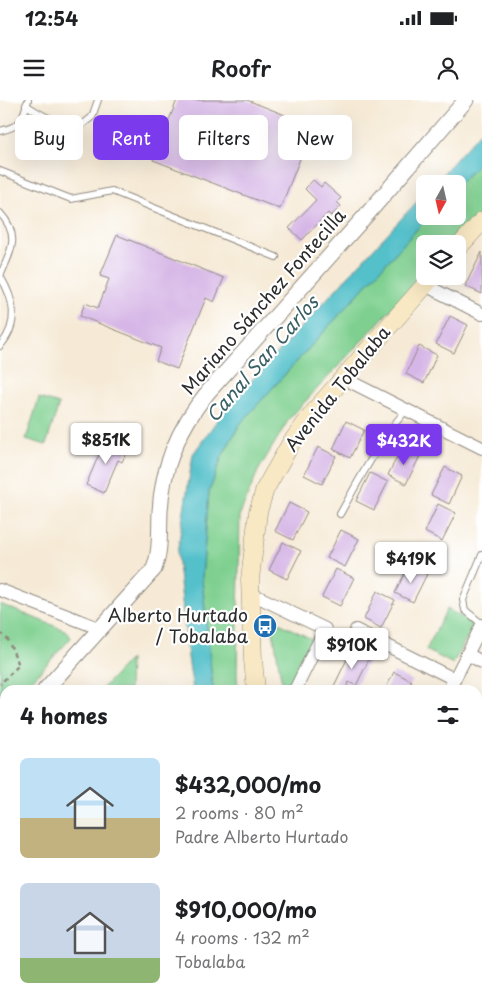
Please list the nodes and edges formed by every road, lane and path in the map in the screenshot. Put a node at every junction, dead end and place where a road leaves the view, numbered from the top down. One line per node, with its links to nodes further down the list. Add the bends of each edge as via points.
1 (98, 100): 3 (lane, via 92,117 82,126 45,118)
2 (466, 100): 22 (street, Mariano Sánchez Fontecilla, via 194,410 176,440 165,472 158,560 147,578)
3 (27, 102): 4 (lane, via 21,121)
4 (0, 131)
5 (0, 171): 9 (lane, via 71,199 112,191)
6 (0, 212): 13 (lane, via 9,223 13,239 0,276 9,290 14,311 10,331)
7 (482, 221): 8 (main road)
8 (466, 239)
9 (276, 257)
10 (425, 285): 14 (main road, Avenida Tobalaba)
11 (437, 285): 12 (street)
12 (482, 314)
13 (0, 346)
14 (343, 378): 15 (street); 20 (main road, Avenida Tobalaba, via 291,443 265,489 258,512)
15 (406, 410): 16 (street); 17 (lane, via 389,430)
16 (482, 448)
17 (340, 514)
18 (482, 555): 21 (lane, via 463,600 465,610)
19 (0, 590): 22 (street)
20 (250, 593): 29 (main road, Avenida Tobalaba); 30 (street, via 325,629)
21 (482, 624): 25 (street)
22 (101, 629): 28 (street)
23 (356, 630): 31 (street)
24 (0, 633): 27 (path, via 8,640 18,665)
25 (467, 654): 26 (street); 31 (street)
26 (482, 662)
27 (0, 684)
28 (50, 685)
29 (256, 685)
30 (297, 685)
31 (452, 685)

